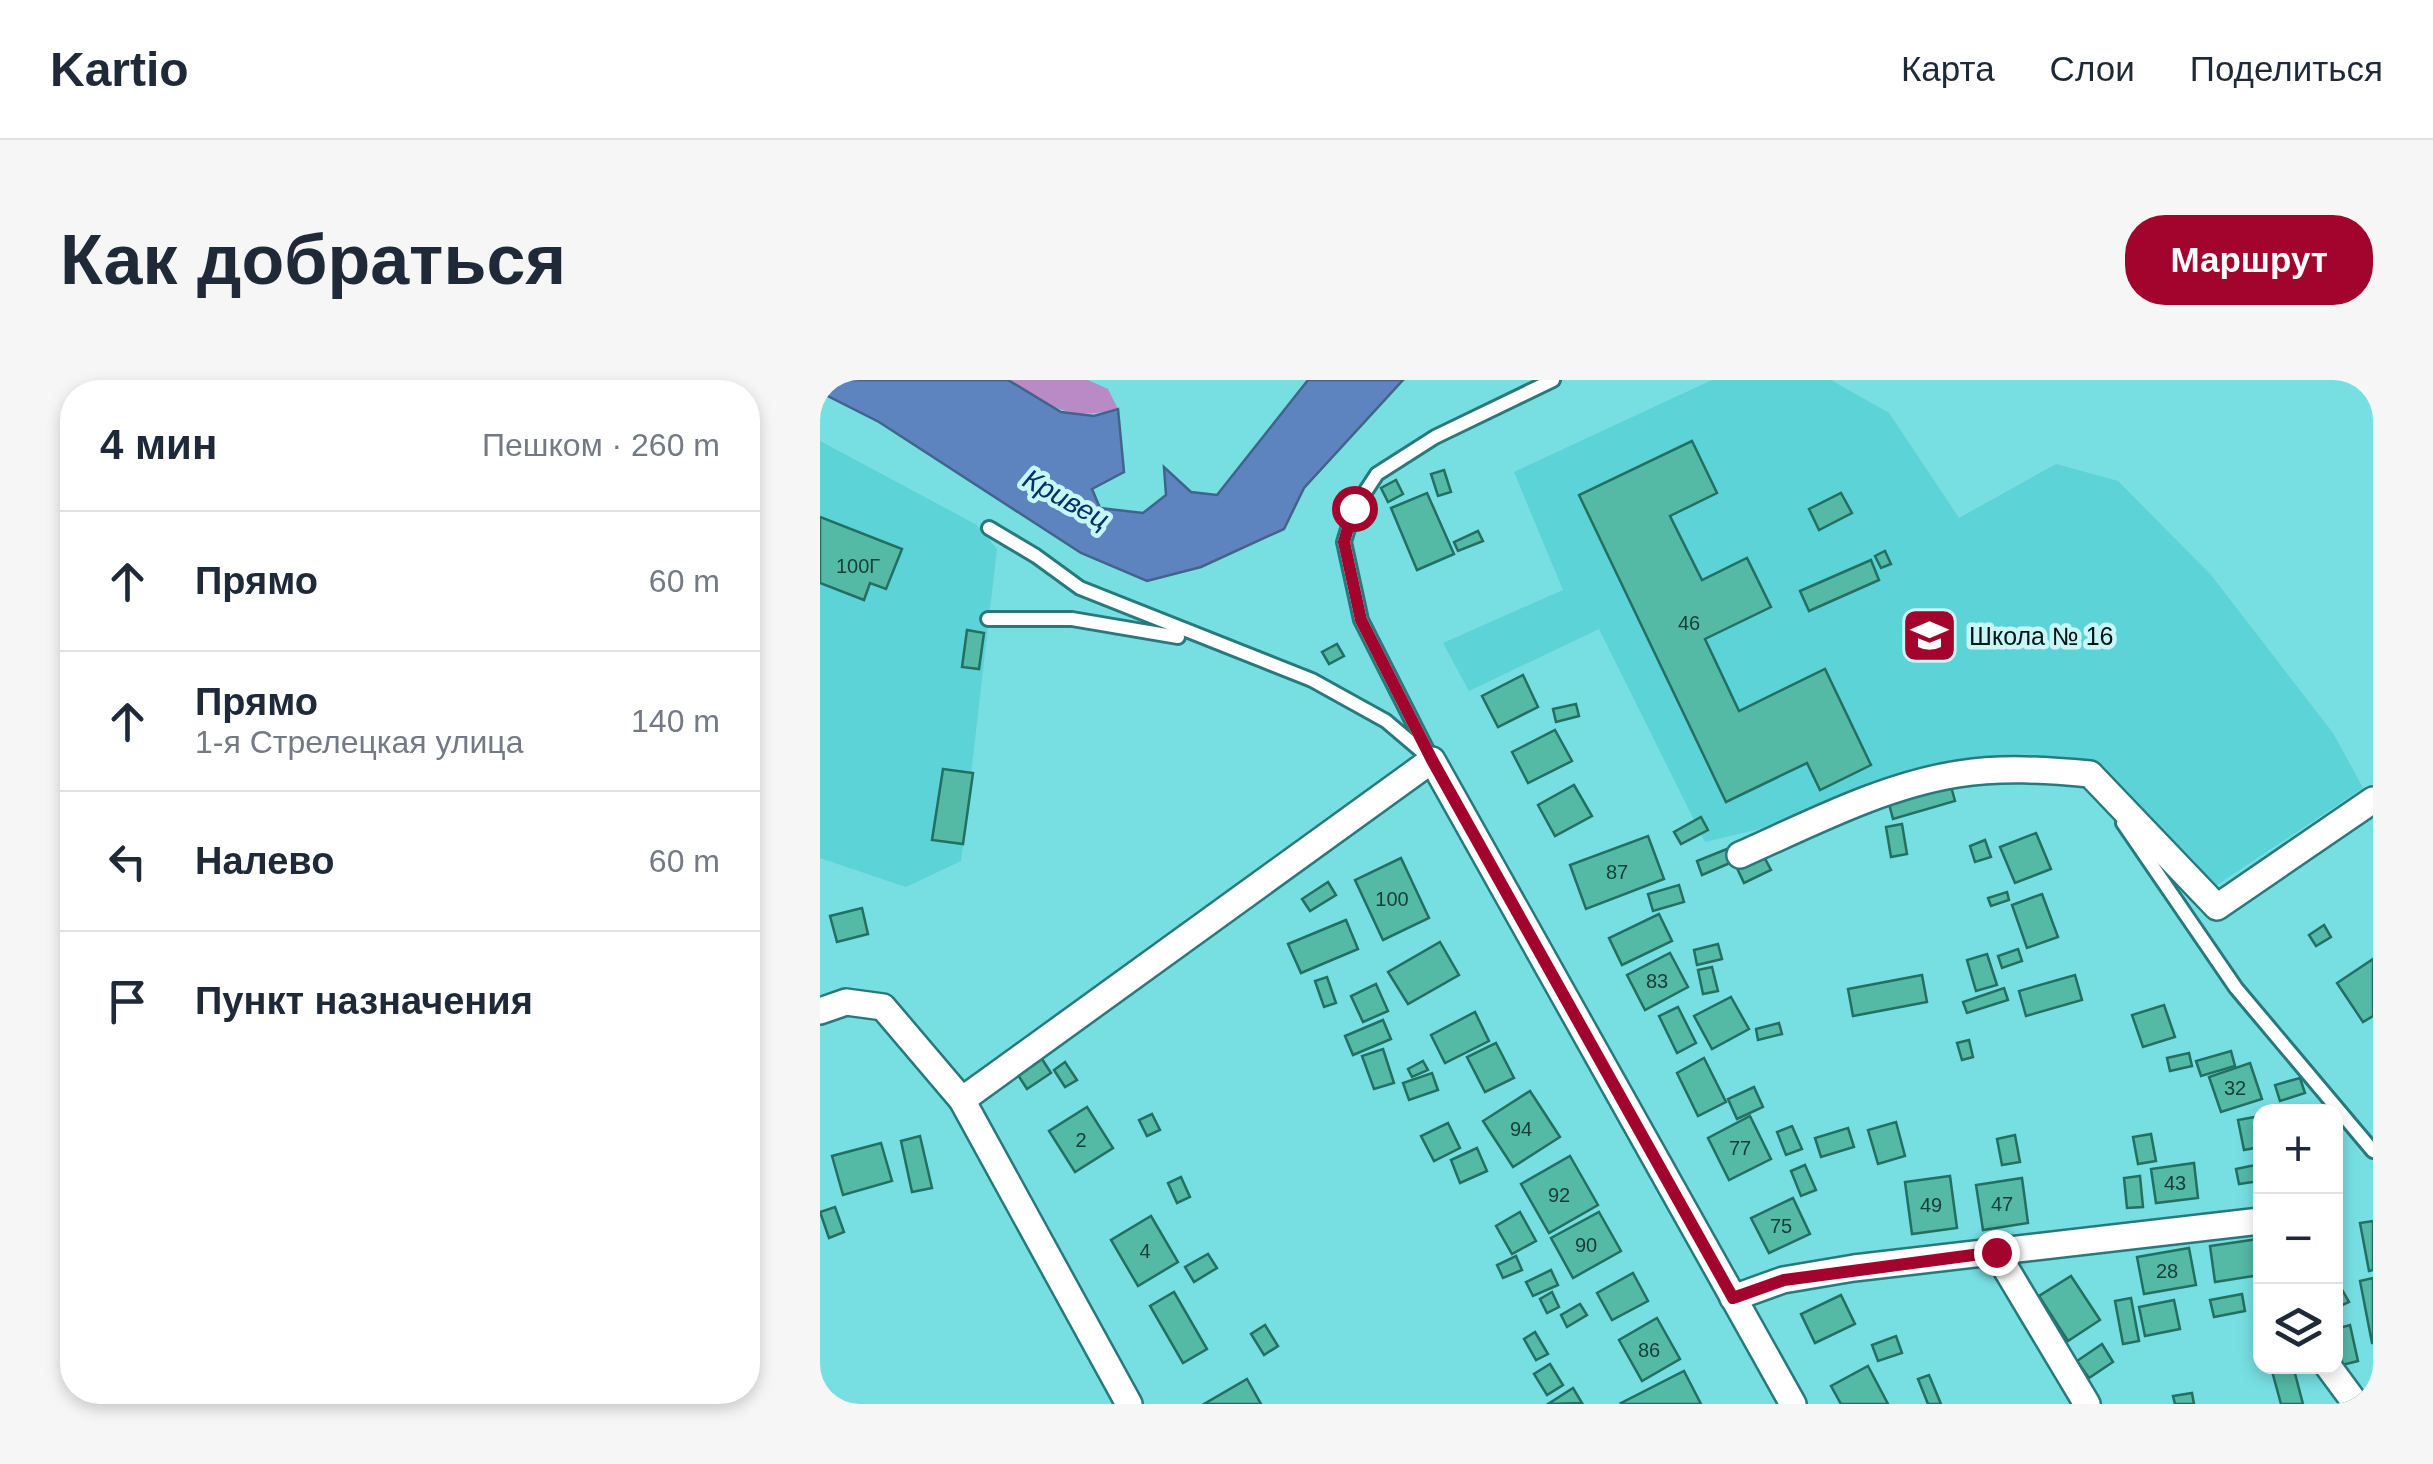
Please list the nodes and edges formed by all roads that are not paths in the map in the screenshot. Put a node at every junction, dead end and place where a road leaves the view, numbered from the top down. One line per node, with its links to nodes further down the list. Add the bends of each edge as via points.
1 (1553, 380): 5 (lane, via 1376,474 1354,508 1344,542 1361,620)
2 (989, 528): 4 (lane, via 1080,588)
3 (988, 620): 4 (lane, via 1072,619)
4 (1230, 648): 5 (lane, via 1386,721)
5 (1432, 760): 10 (street); 14 (street)
6 (2090, 774): 7 (street, via 2217,907); 8 (street, via 2023,768 1958,774 1904,787); 11 (lane, via 2236,988)
7 (2373, 800)
8 (1740, 855)
9 (820, 1012): 10 (street, via 846,1002 884,1007)
10 (962, 1100): 16 (street)
11 (2373, 1151)
12 (2253, 1222): 13 (street)
13 (1996, 1252): 14 (street, via 1784,1280); 18 (street)
14 (1733, 1298): 17 (street)
15 (2334, 1374): 19 (street)
16 (1129, 1404)
17 (1793, 1404)
18 (2086, 1404)
19 (2356, 1404)

